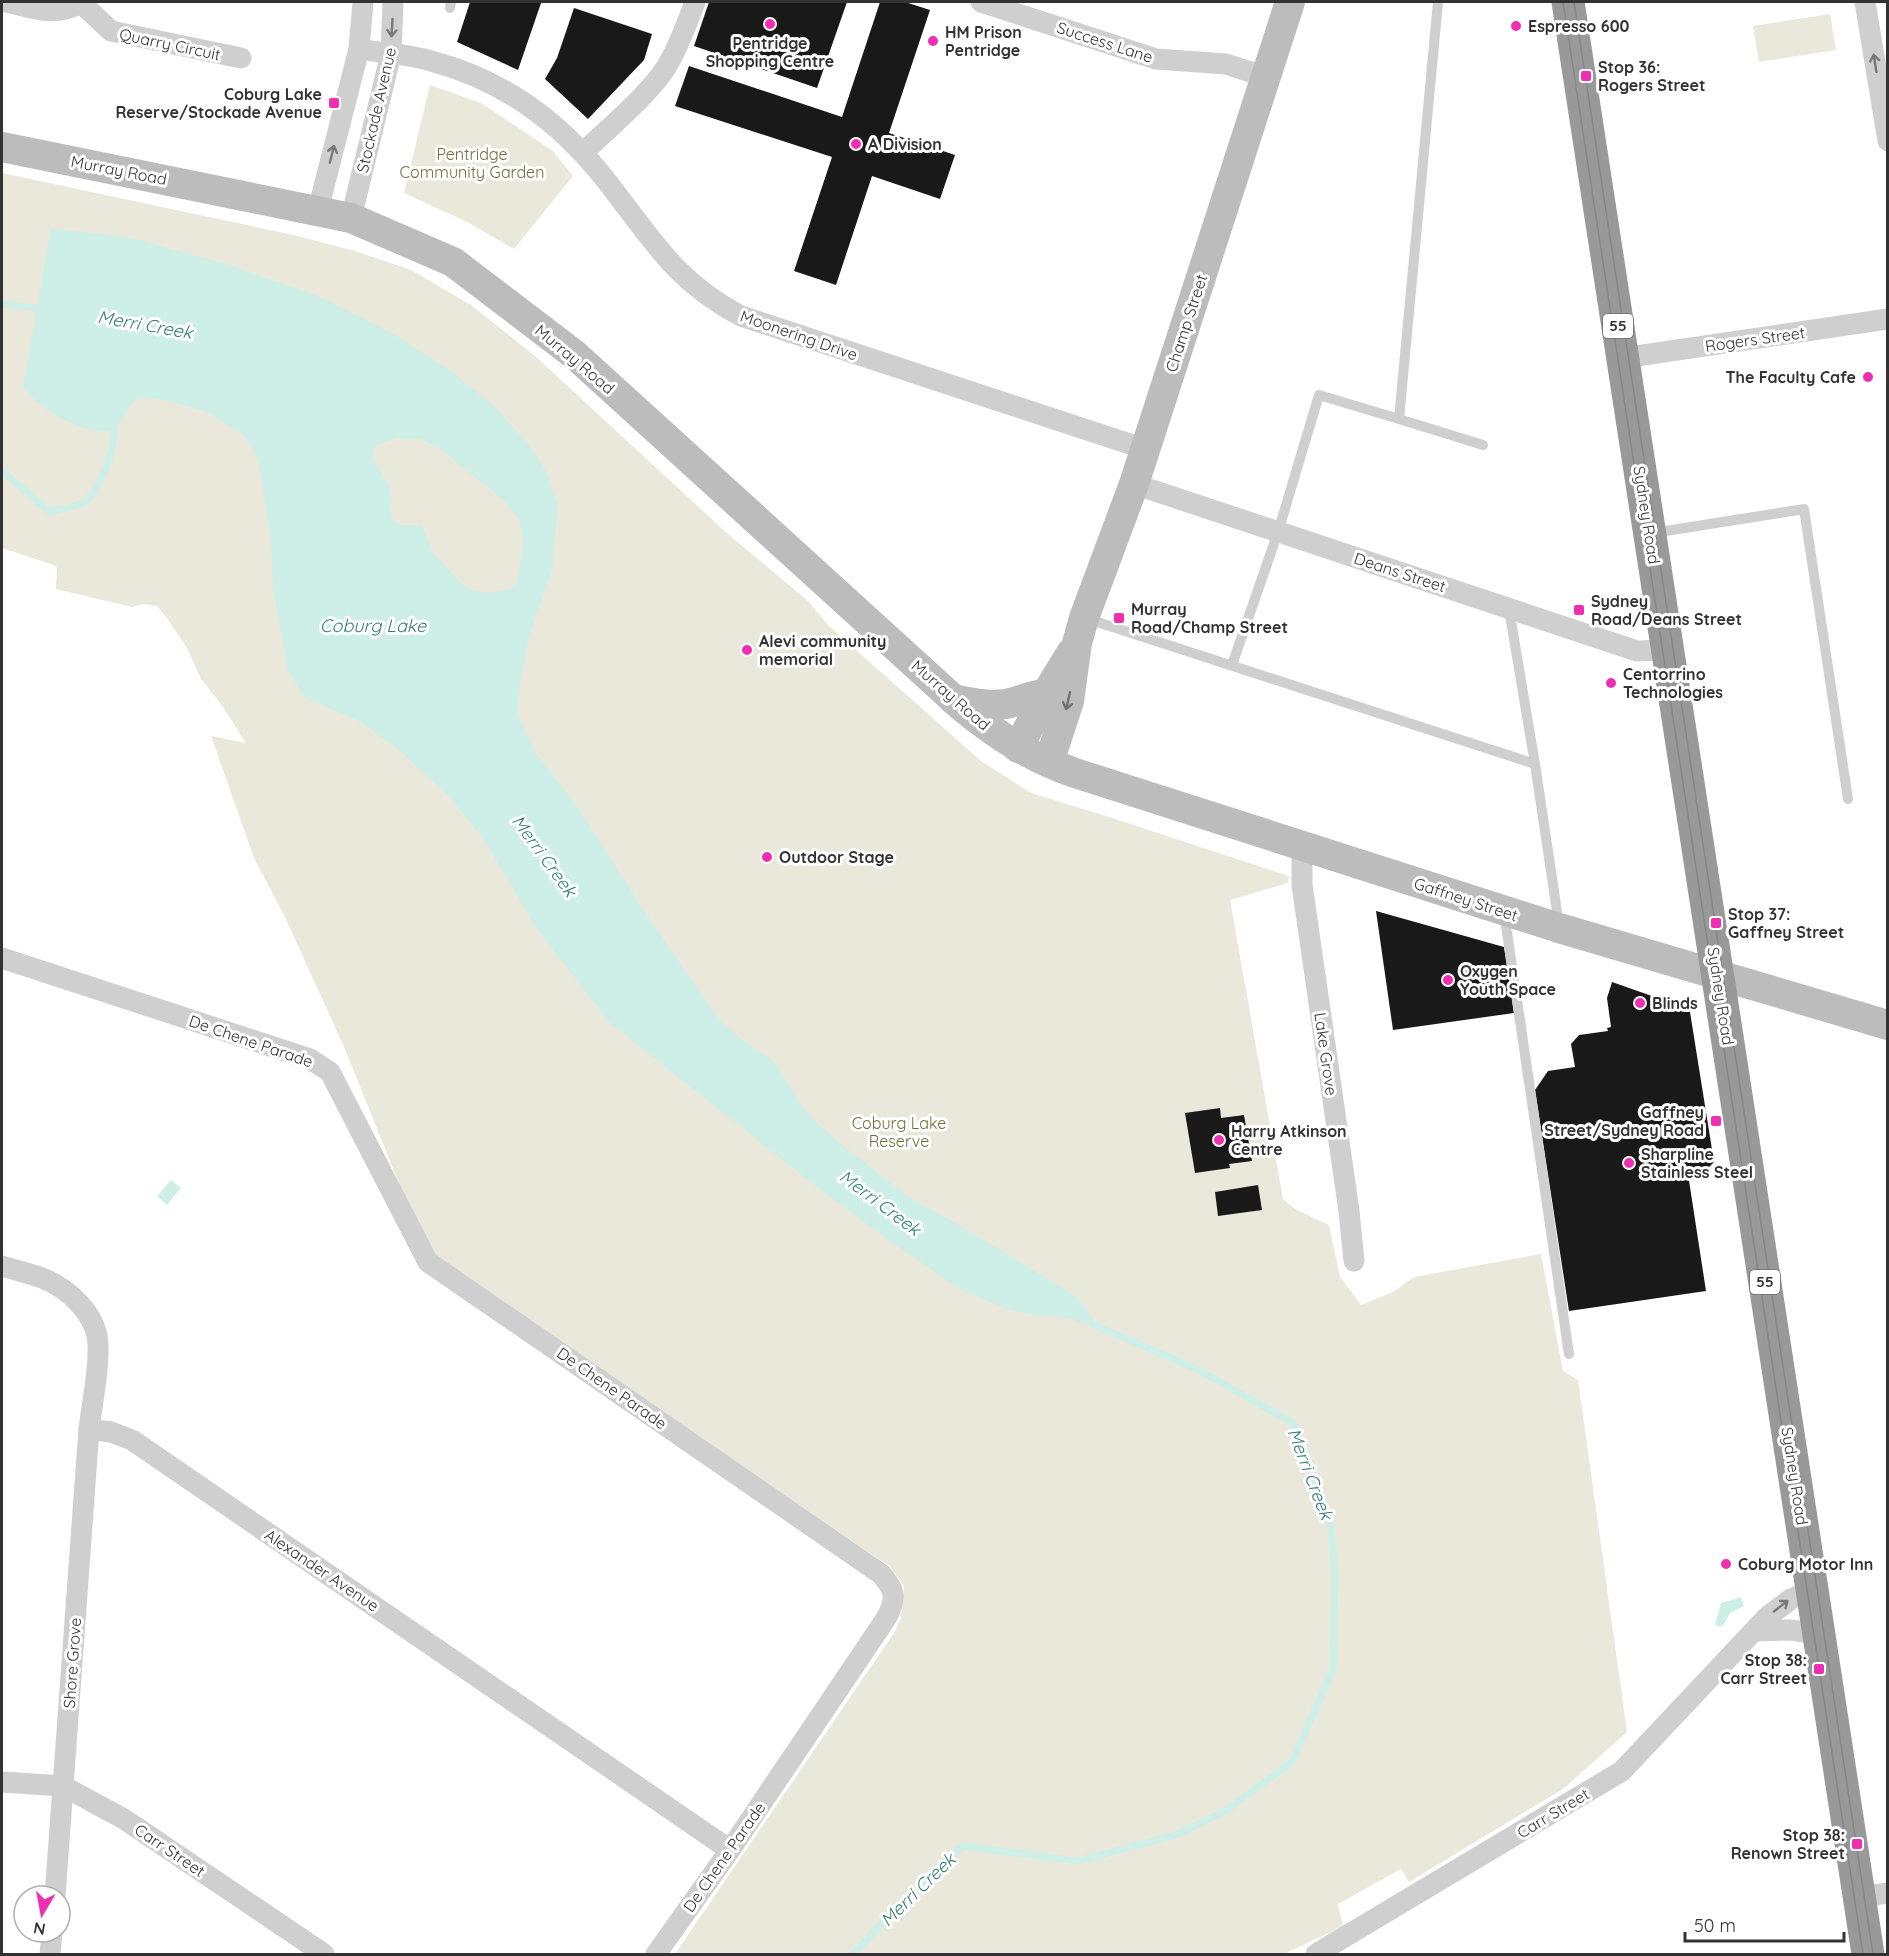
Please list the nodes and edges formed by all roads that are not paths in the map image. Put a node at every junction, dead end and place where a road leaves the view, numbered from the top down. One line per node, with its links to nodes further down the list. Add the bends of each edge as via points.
1 (6, 2): 2 (street, Quarry Circuit, via 53,12)
2 (82, 2): 13 (street, Quarry Circuit, via 111,32)
3 (363, 2): 11 (street, Stockade Avenue)
4 (393, 2): 12 (street, Stockade Avenue, one-way to 12)
5 (694, 2): 17 (street, via 667,67)
6 (981, 2): 14 (street, Success Lane, via 1156,59 1226,64)
7 (1290, 2): 14 (main road, Champ Street)
8 (1438, 2): 22 (lane)
9 (1568, 2): 21 (highway, Sydney Road / 55)
10 (1865, 2): 15 (street, one-way to 10)
11 (359, 49): 12 (street, Moonering Drive); 18 (street, Stockade Avenue, one-way to 11)
12 (391, 54): 17 (street, Moonering Drive, via 430,60 477,76 542,115); 19 (street, Stockade Avenue)
13 (241, 58)
14 (1266, 77): 24 (main road, Champ Street)
15 (1887, 141)
16 (2, 147): 18 (main road, Murray Road)
17 (583, 153): 24 (street, Moonering Drive, via 675,269 733,312)
18 (318, 210): 19 (main road, Murray Road)
19 (351, 218): 33 (main road, Murray Road, via 453,262 575,355)
20 (1887, 319): 21 (street, Rogers Street)
21 (1623, 358): 27 (highway, Sydney Road / 55)
22 (1399, 419): 23 (lane); 26 (lane, via 1319,395)
23 (1483, 445)
24 (1145, 449): 25 (main road, Champ Street)
25 (1134, 484): 26 (street, Deans Street); 29 (main road, Champ Street)
26 (1278, 532): 28 (street, Deans Street); 31 (lane)
27 (1650, 534): 30 (highway, Sydney Road / 55); 37 (lane, via 1804,509)
28 (1508, 608): 30 (street, Deans Street, via 1637,651); 36 (lane)
29 (1081, 631): 31 (lane); 32 (main road, Champ Street); 35 (main road, Champ Street, one-way to 35, via 1069,701)
30 (1668, 650): 42 (highway, Sydney Road / 55)
31 (1232, 665): 36 (lane)
32 (1046, 694): 33 (main road, via 1003,704); 34 (main road, Champ Street)
33 (953, 699): 34 (main road, Murray Road)
34 (1017, 748): 35 (main road, Murray Road)
35 (1049, 762): 38 (main road, Gaffney Street)
36 (1535, 764): 40 (lane)
37 (1848, 799)
38 (1302, 846): 39 (main road, Gaffney Street); 44 (street, Lake Grove, via 1302,885)
39 (1503, 911): 40 (main road, Gaffney Street); 46 (lane)
40 (1559, 928): 42 (main road, Gaffney Street)
41 (2, 958): 53 (street, De Chene Parade, via 309,1059 330,1072 428,1262 881,1574 893,1588 893,1605 887,1617)
42 (1718, 974): 43 (main road, Gaffney Street); 48 (highway, Sydney Road / 55)
43 (1887, 1025)
44 (1354, 1261)
45 (2, 1266): 47 (street, via 43,1278 68,1293 95,1326 98,1345)
46 (1569, 1354)
47 (89, 1429): 52 (street, Shore Grove); 53 (street, Alexander Avenue, via 132,1440)
48 (1812, 1590): 49 (street, Carr Street, one-way to 48, via 1780,1605); 50 (highway, Sydney Road / 55)
49 (1756, 1631): 50 (street); 56 (street, Carr Street, via 1622,1771)
50 (1819, 1634): 55 (highway, Sydney Road / 55)
51 (2, 1782): 52 (street, Carr Street)
52 (63, 1786): 54 (street, Shore Grove); 57 (street, Carr Street, via 124,1818)
53 (730, 1850): 58 (street, De Chene Parade)
54 (56, 1884)
55 (1873, 1895): 60 (highway, Sydney Road / 55)
56 (1348, 1946): 59 (street, Carr Street)
57 (324, 1954)
58 (656, 1954)
59 (1316, 1954)
60 (1868, 1954)

